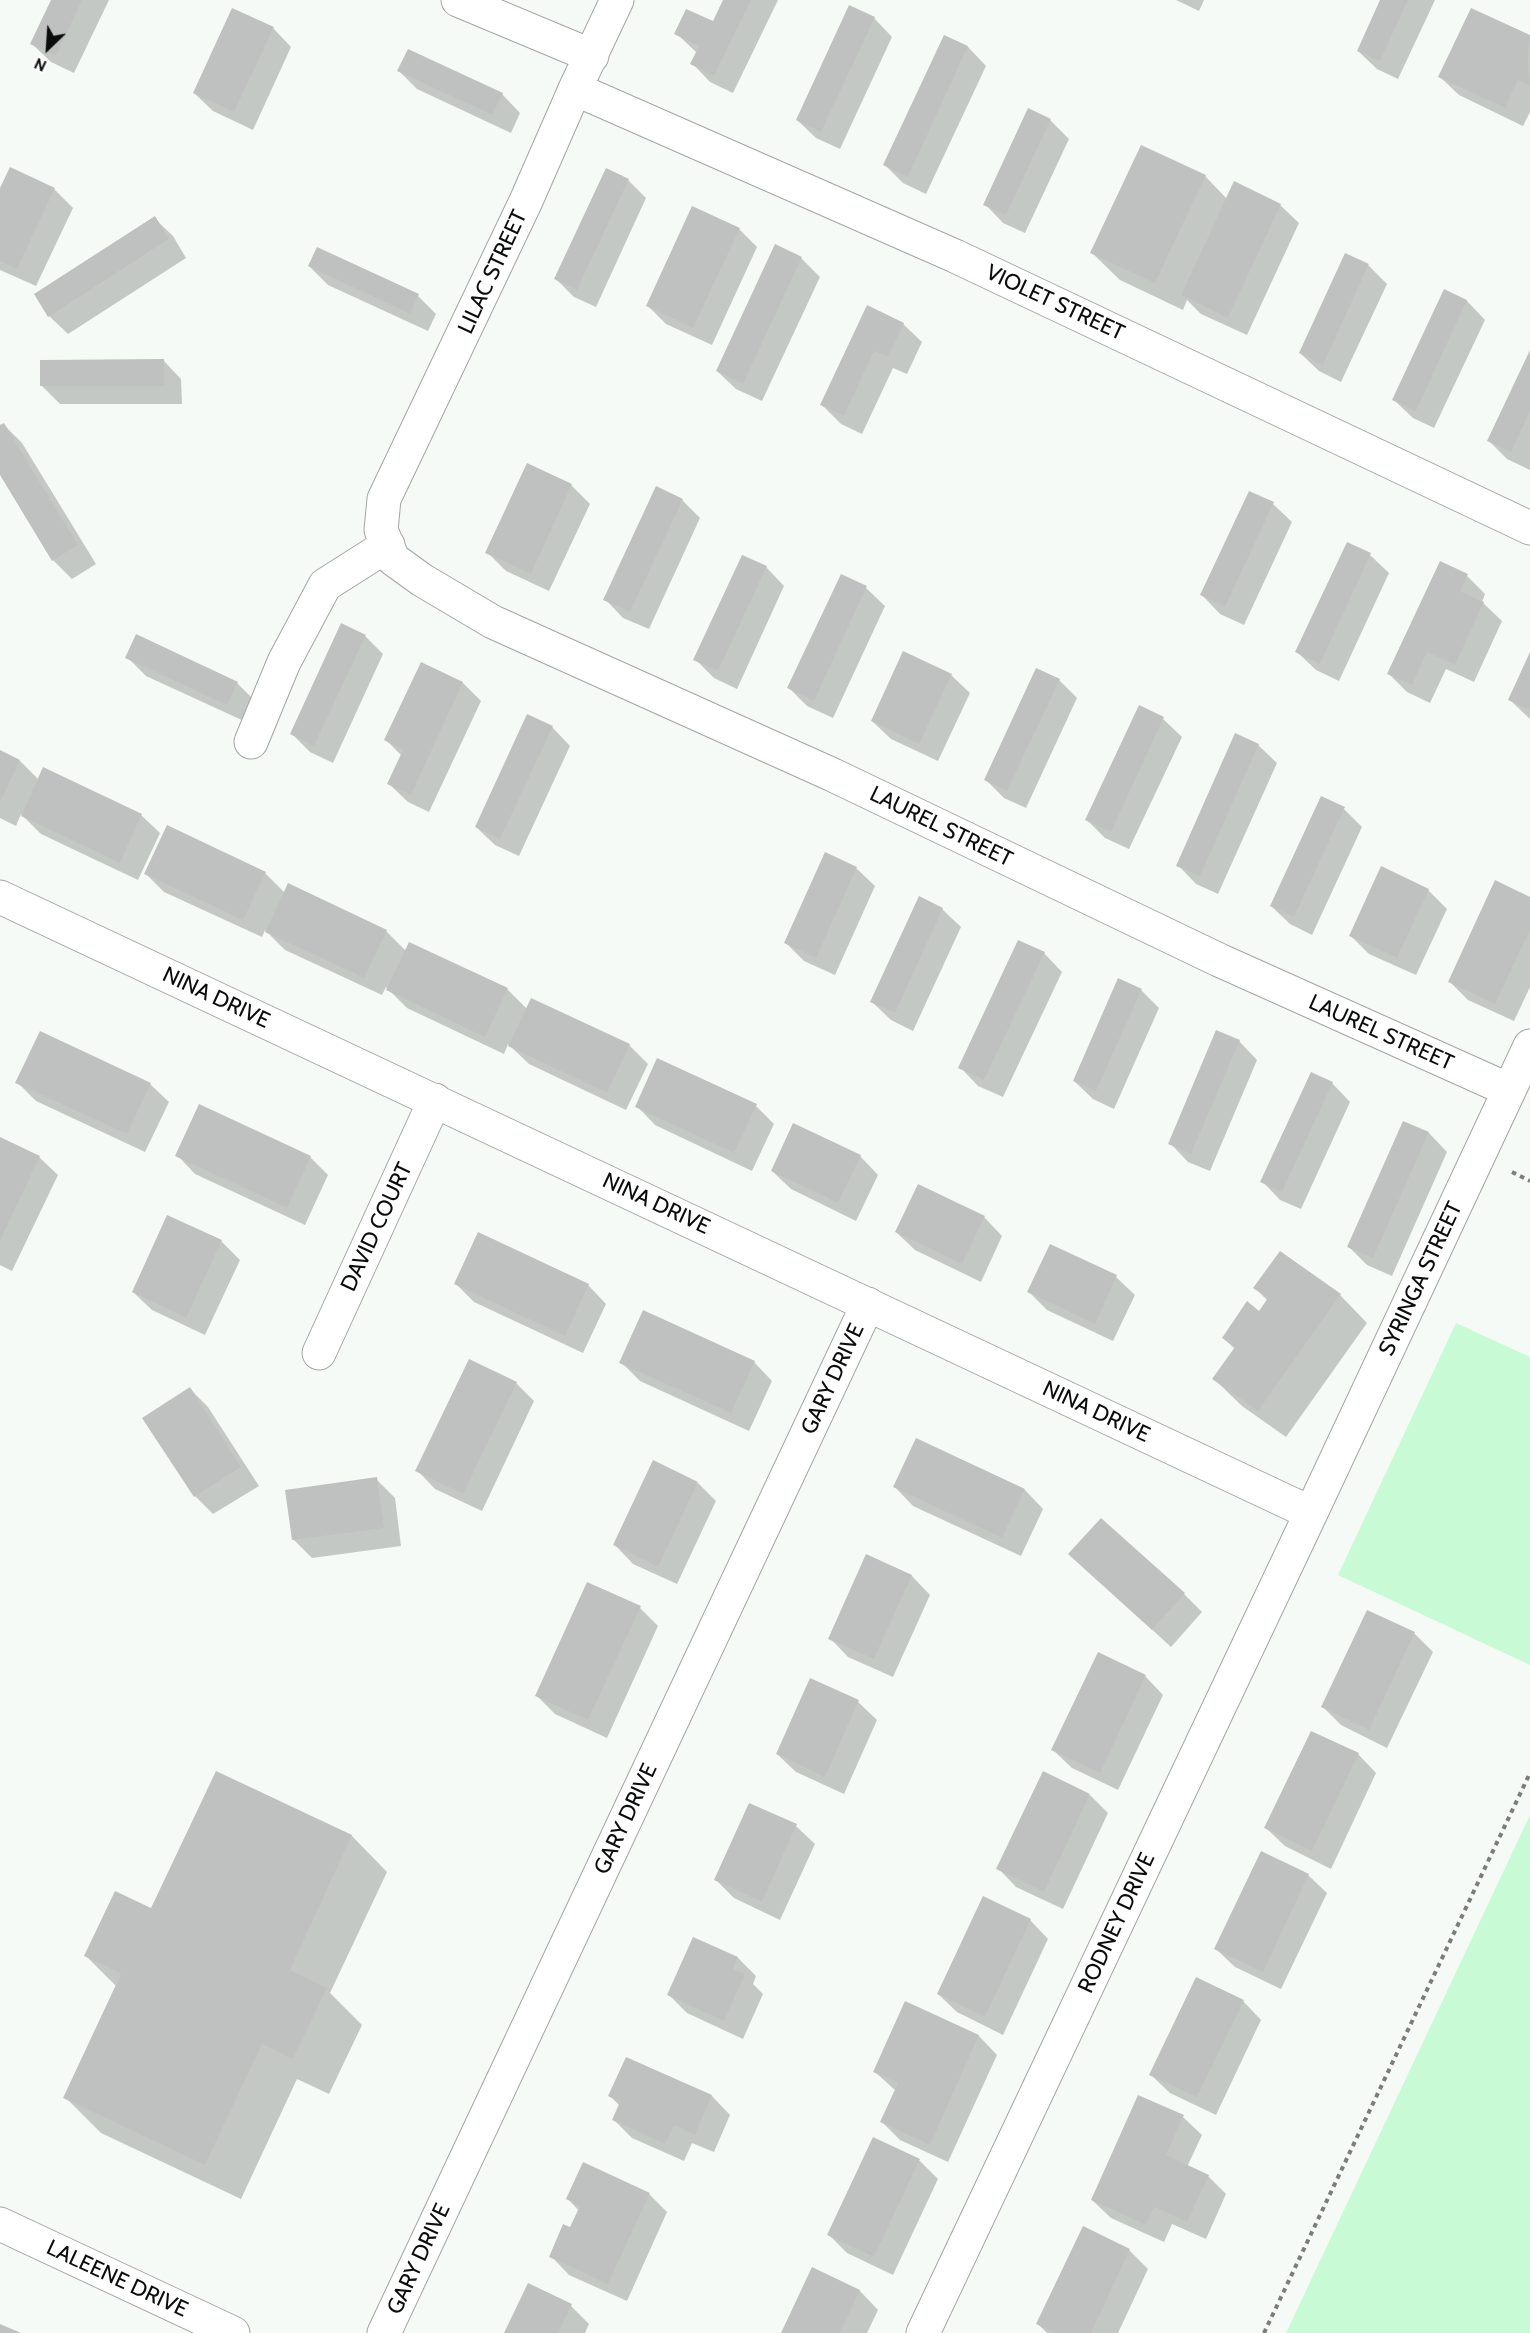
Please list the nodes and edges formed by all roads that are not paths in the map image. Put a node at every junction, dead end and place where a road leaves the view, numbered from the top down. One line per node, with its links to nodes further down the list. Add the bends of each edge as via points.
1 (458, 0): 3 (street)
2 (617, 0): 3 (street, LILAC STREET)
3 (592, 56): 4 (street, LILAC STREET)
4 (575, 89): 5 (street, VIOLET STREET, via 955,256); 6 (street, LILAC STREET, via 384,500 381,530)
5 (1530, 528)
6 (388, 545): 7 (street, via 326,585 284,662); 10 (street, LAUREL STREET, via 393,559 493,622 833,775 1219,960)
7 (251, 742)
8 (0, 897): 11 (street, NINA DRIVE)
9 (1530, 1046): 10 (street, SYRINGA STREET)
10 (1509, 1090): 14 (street, SYRINGA STREET)
11 (435, 1100): 12 (street, NINA DRIVE); 13 (street, DAVID COURT)
12 (868, 1304): 14 (street, NINA DRIVE); 17 (street, GARY DRIVE)
13 (319, 1353)
14 (1311, 1513): 18 (street, RODNEY DRIVE)
15 (0, 2224): 16 (street, LALEENE DRIVE)
16 (233, 2333)
17 (384, 2333)
18 (923, 2333)

